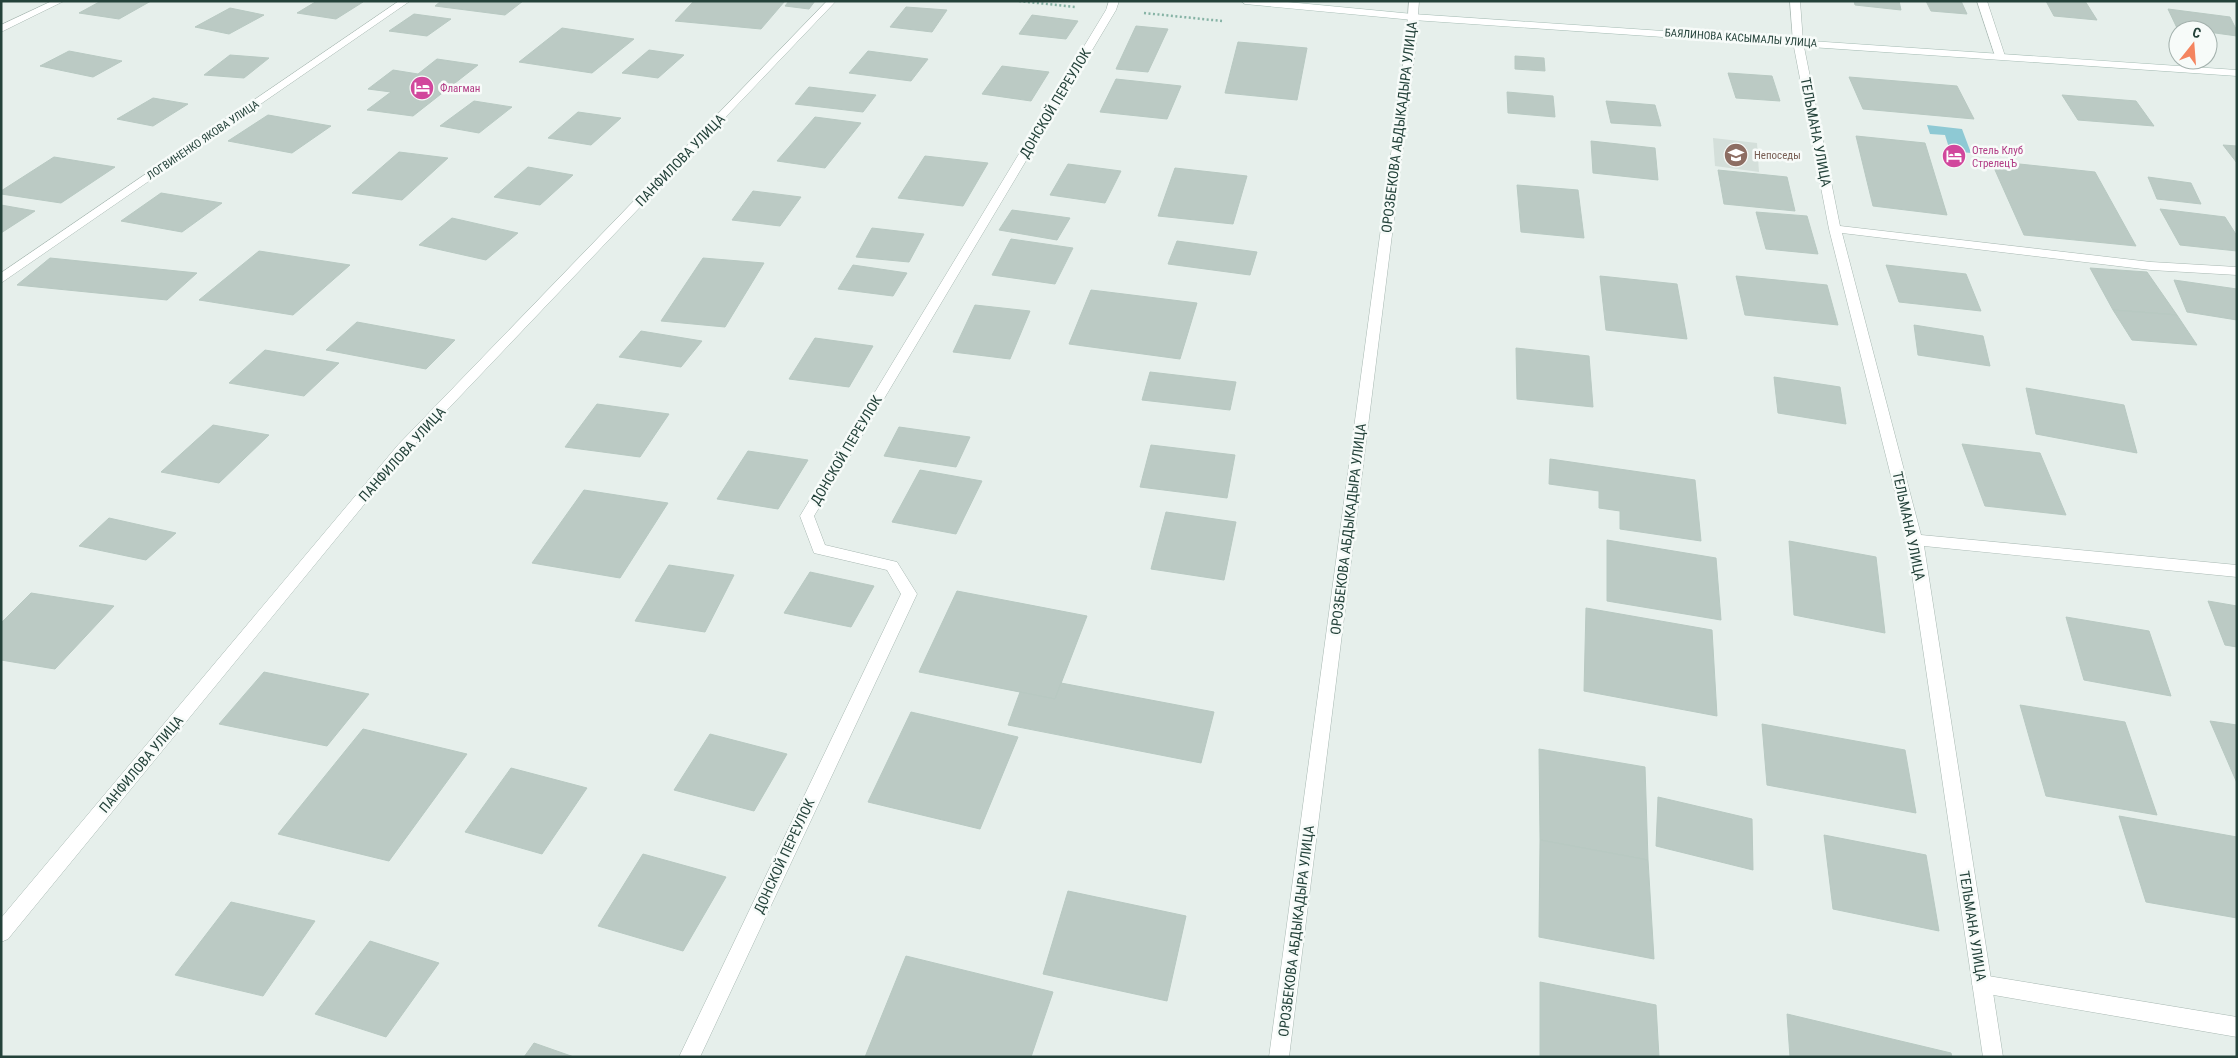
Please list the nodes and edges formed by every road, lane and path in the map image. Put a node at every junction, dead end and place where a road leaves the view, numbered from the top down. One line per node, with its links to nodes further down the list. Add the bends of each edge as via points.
1 (60, 1): 12 (street)
2 (406, 1): 18 (street, ЛОГВИНЕНКО ЯКОВА УЛИЦА)
3 (832, 1): 21 (street, ПАНФИЛОВА УЛИЦА, via 403,448)
4 (1019, 1): 9 (path)
5 (1245, 1): 10 (street, БАЯЛИНОВА КАСЫМАЛЫ УЛИЦА)
6 (1414, 1): 10 (street, ОРОЗБЕКОВА АБДЫКАДЫРА УЛИЦА)
7 (1795, 1): 13 (street, ТЕЛЬМАНА УЛИЦА)
8 (1982, 1): 14 (street)
9 (1113, 6): 11 (path); 24 (street, ДОНСКОЙ ПЕРЕУЛОК, via 807,516 819,550 892,566 909,594)
10 (1413, 17): 13 (street, БАЯЛИНОВА КАСЫМАЛЫ УЛИЦА); 25 (street, ОРОЗБЕКОВА АБДЫКАДЫРА УЛИЦА)
11 (1229, 21)
12 (1, 29)
13 (1798, 42): 14 (street, БАЯЛИНОВА КАСЫМАЛЫ УЛИЦА); 16 (street, ТЕЛЬМАНА УЛИЦА)
14 (2000, 56): 15 (street, БАЯЛИНОВА КАСЫМАЛЫ УЛИЦА)
15 (2237, 73)
16 (1835, 229): 17 (street, via 2151,266); 19 (street, ТЕЛЬМАНА УЛИЦА)
17 (2237, 271)
18 (1, 279)
19 (1915, 540): 20 (street); 22 (street, ТЕЛЬМАНА УЛИЦА)
20 (2237, 571)
21 (1, 933)
22 (1982, 984): 23 (street); 26 (street, ТЕЛЬМАНА УЛИЦА)
23 (2237, 1027)
24 (689, 1057)
25 (1279, 1057)
26 (1993, 1057)

